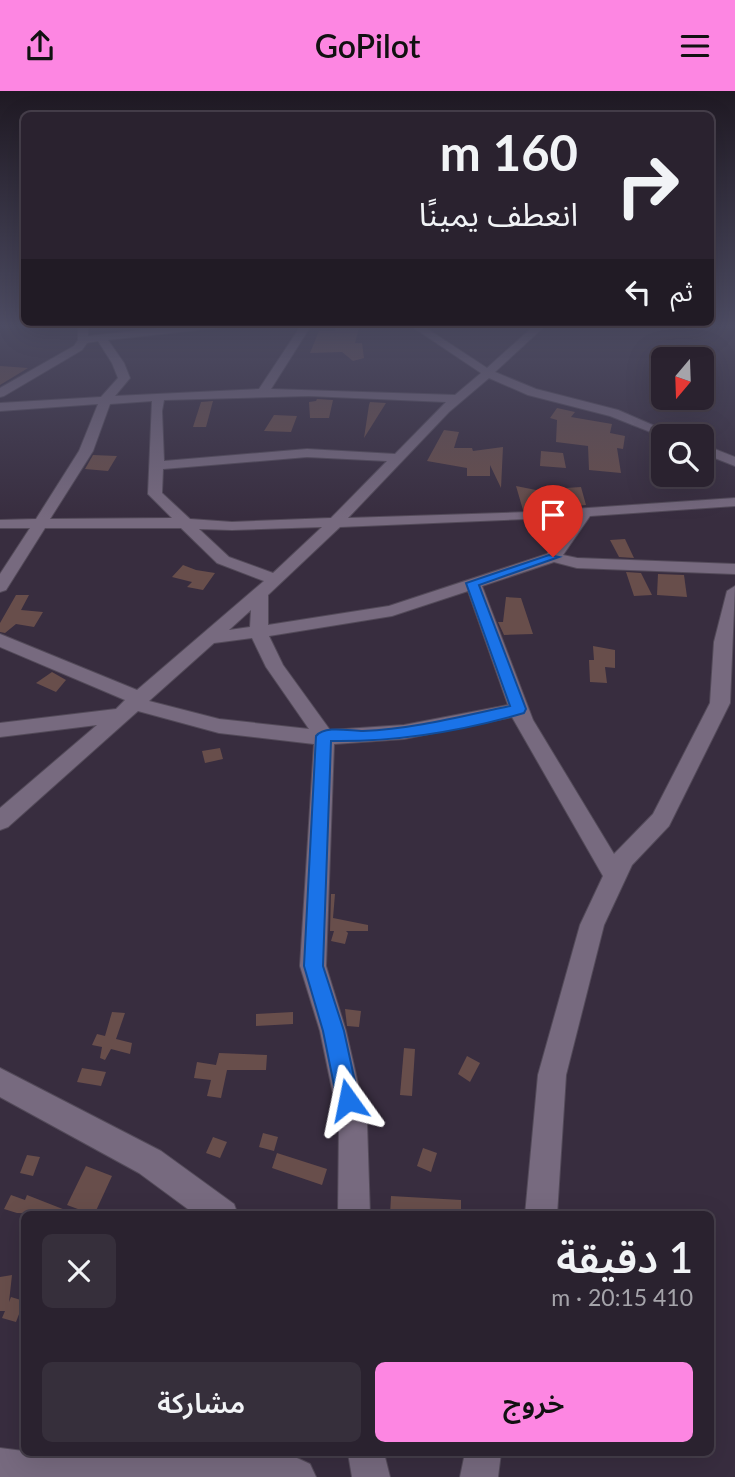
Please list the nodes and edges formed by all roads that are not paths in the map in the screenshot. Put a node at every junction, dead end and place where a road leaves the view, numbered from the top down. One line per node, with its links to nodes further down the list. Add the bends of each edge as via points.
1 (115, 389): 9 (street)
2 (140, 389): 7 (street)
3 (265, 389): 6 (street)
4 (469, 389): 8 (street)
5 (524, 389): 11 (street)
6 (262, 393): 7 (street); 8 (street)
7 (152, 397): 9 (street); 15 (street)
8 (459, 398): 13 (street)
9 (106, 399): 10 (street); 19 (street, via 86,451)
10 (0, 407)
11 (651, 428)
12 (714, 453): 14 (street)
13 (398, 458): 15 (street, via 279,451); 18 (street)
14 (735, 462)
15 (157, 466): 21 (street, via 155,494)
16 (735, 502): 17 (street)
17 (586, 512): 18 (street); 22 (street)
18 (337, 521): 21 (street); 24 (street)
19 (41, 522): 20 (street); 21 (street); 26 (street)
20 (0, 524)
21 (188, 524): 24 (street, via 223,560)
22 (553, 557): 23 (street, via 577,563); 25 (street)
23 (735, 569)
24 (275, 579): 28 (street)
25 (472, 583): 29 (street, via 392,611); 34 (street)
26 (0, 587)
27 (735, 591): 30 (street)
28 (260, 593): 29 (street); 31 (street)
29 (260, 634): 31 (street); 36 (street, via 275,667)
30 (730, 637): 38 (street, via 720,703 661,820 623,859)
31 (208, 638): 33 (street)
32 (0, 640): 33 (street)
33 (131, 705): 35 (street); 36 (street, via 241,731); 37 (street)
34 (519, 709): 36 (street, via 428,728); 38 (street)
35 (0, 730)
36 (324, 736): 41 (street, via 313,966 353,1123)
37 (0, 821)
38 (615, 875): 42 (street, via 592,925 552,1075)
39 (0, 1082): 40 (street, via 149,1162)
40 (217, 1211)
41 (354, 1211)
42 (541, 1211)
43 (367, 1456): 47 (street)
44 (482, 1456): 48 (street)
45 (4, 1471): 46 (street, via 70,1476 150,1462)
46 (297, 1477)
47 (371, 1477)
48 (479, 1477)

